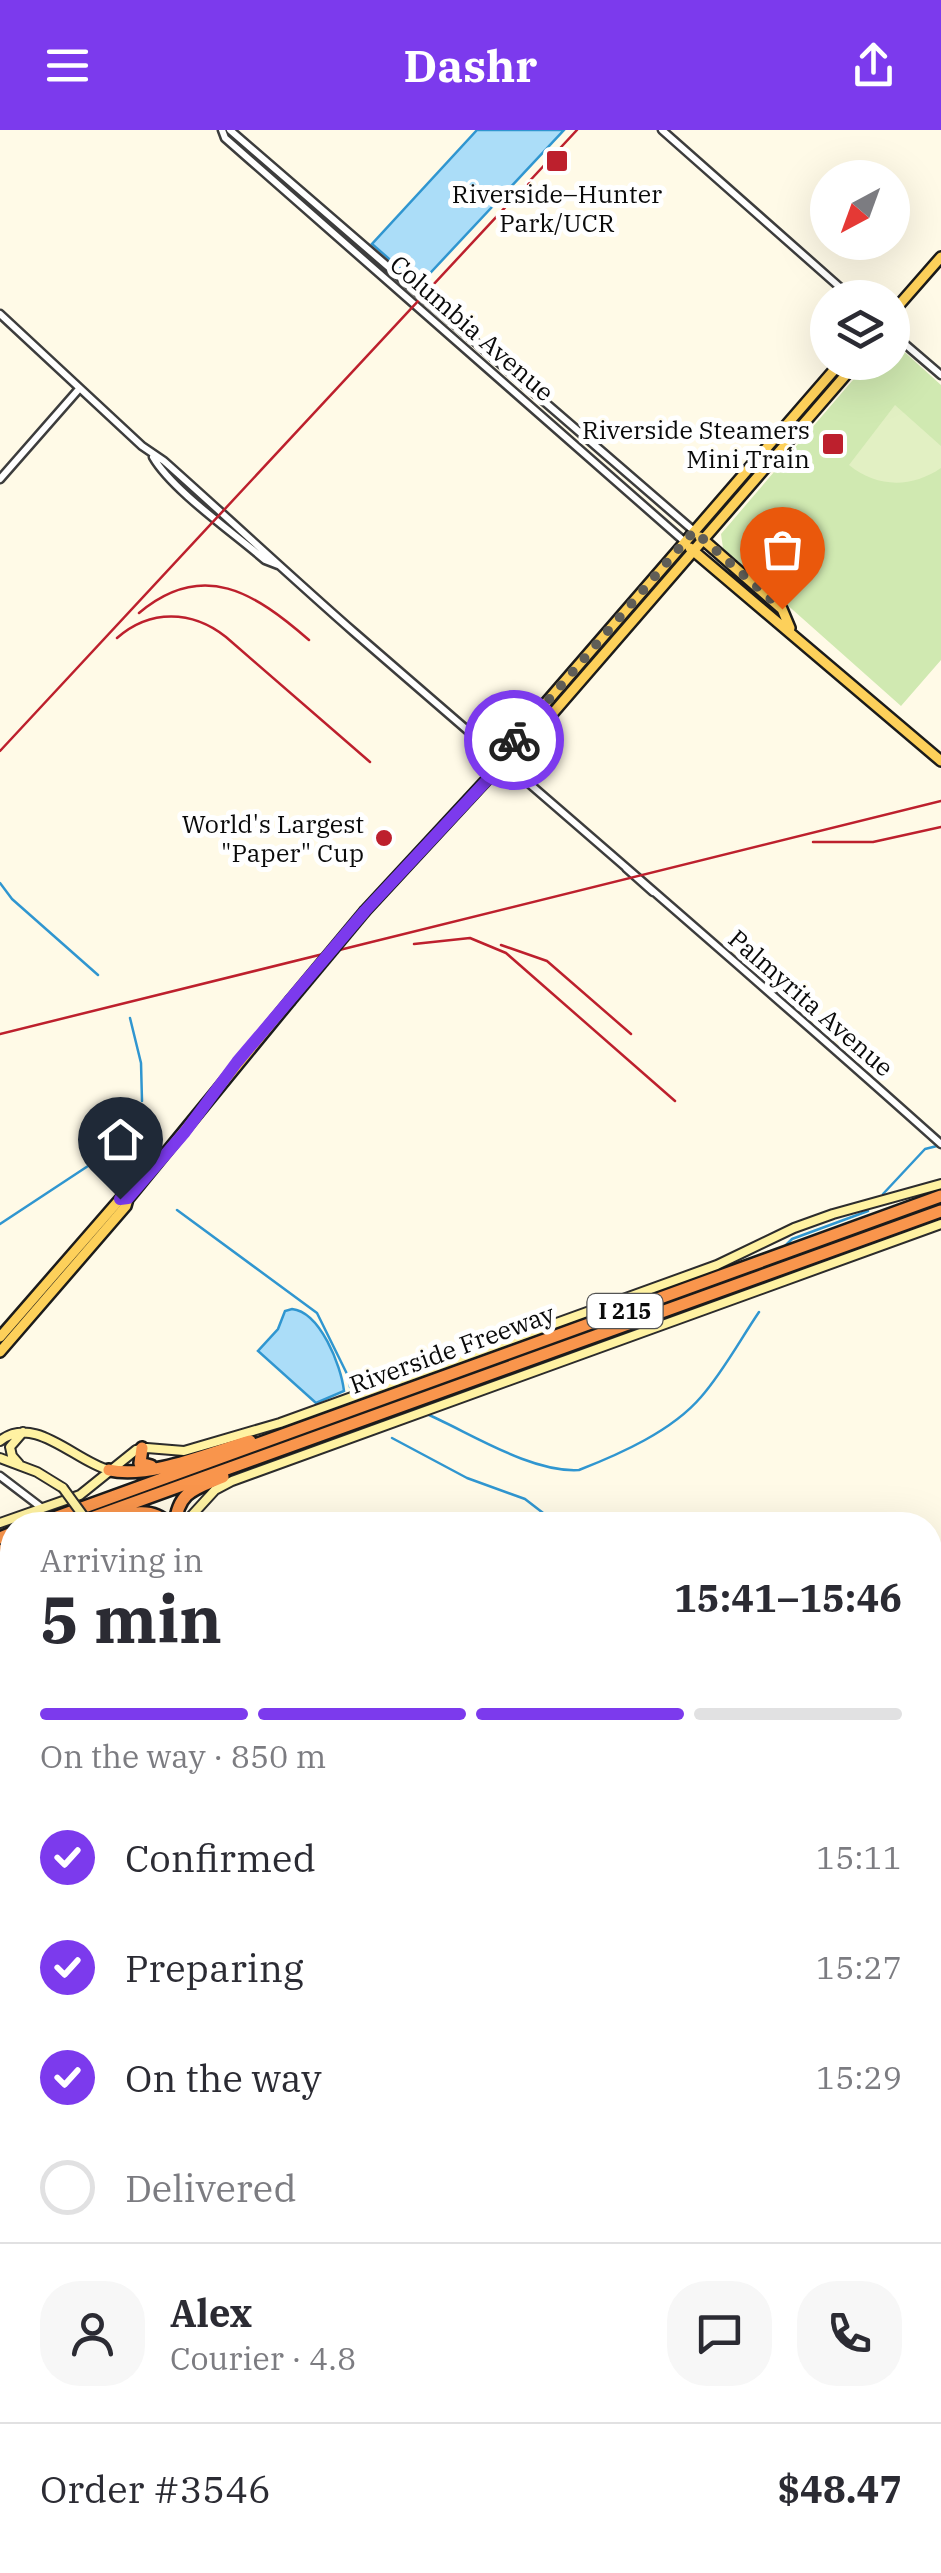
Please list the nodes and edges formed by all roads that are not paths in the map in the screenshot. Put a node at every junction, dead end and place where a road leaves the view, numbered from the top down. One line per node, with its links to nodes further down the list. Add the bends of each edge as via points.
1 (222, 130): 5 (street, Columbia Avenue)
2 (230, 130): 4 (street, Columbia Avenue)
3 (662, 130): 7 (street)
4 (321, 209): 5 (street); 11 (street, Columbia Avenue)
5 (315, 216): 12 (street, Columbia Avenue)
6 (941, 257): 8 (main road)
7 (832, 280)
8 (910, 292)
9 (0, 314): 16 (street, Palmyrita Avenue)
10 (910, 348): 13 (street)
11 (486, 354): 12 (street); 17 (street, Columbia Avenue)
12 (479, 361): 18 (street, Columbia Avenue)
13 (941, 375)
14 (825, 380): 22 (main road)
15 (842, 380): 23 (main road)
16 (79, 389): 21 (street); 28 (street, Palmyrita Avenue)
17 (578, 434): 18 (street); 19 (street, Columbia Avenue)
18 (571, 442): 20 (street, Columbia Avenue)
19 (600, 452): 20 (street); 22 (street, Columbia Avenue)
20 (592, 460): 24 (street, Columbia Avenue)
21 (0, 480)
22 (694, 531): 23 (main road, Columbia Avenue); 24 (main road)
23 (705, 540): 25 (main road); 26 (main road, Columbia Avenue, via 782,609)
24 (685, 542): 25 (main road, Columbia Avenue); 28 (main road, via 506,750)
25 (694, 552): 26 (main road, Columbia Avenue); 28 (main road)
26 (791, 630): 27 (main road, Columbia Avenue)
27 (941, 761)
28 (504, 762): 29 (street, Palmyrita Avenue); 32 (main road, bridge, via 365,911)
29 (941, 1144)
30 (941, 1184): 40 (main road, via 794,1228 717,1265 330,1405 194,1449)
31 (941, 1196): 38 (highway, Riverside Freeway / I 215)
32 (128, 1198): 35 (main road, via 120,1199); 36 (main road)
33 (941, 1211): 38 (highway, Riverside Freeway / I 215)
34 (941, 1224): 54 (main road, via 232,1481)
35 (0, 1337)
36 (0, 1352)
37 (22, 1432): 39 (main road); 42 (main road); 44 (main road, via 10,1447)
38 (312, 1432): 43 (highway, via 290,1426); 49 (highway, via 194,1490); 51 (highway, Riverside Freeway / I 215); 53 (highway, Riverside Freeway / I 215)
39 (0, 1440)
40 (142, 1448): 43 (highway, via 142,1465); 45 (main road)
41 (0, 1458): 44 (main road)
42 (90, 1462): 45 (main road); 47 (main road)
43 (166, 1465): 45 (highway, via 126,1474)
44 (23, 1467): 52 (main road, bridge, via 63,1488)
45 (109, 1470): 47 (main road)
46 (0, 1476): 48 (street)
47 (94, 1486): 48 (main road)
48 (42, 1508): 50 (main road)
49 (176, 1510)
50 (31, 1512)
51 (74, 1512)
52 (82, 1512)
53 (106, 1512)
54 (196, 1512)

